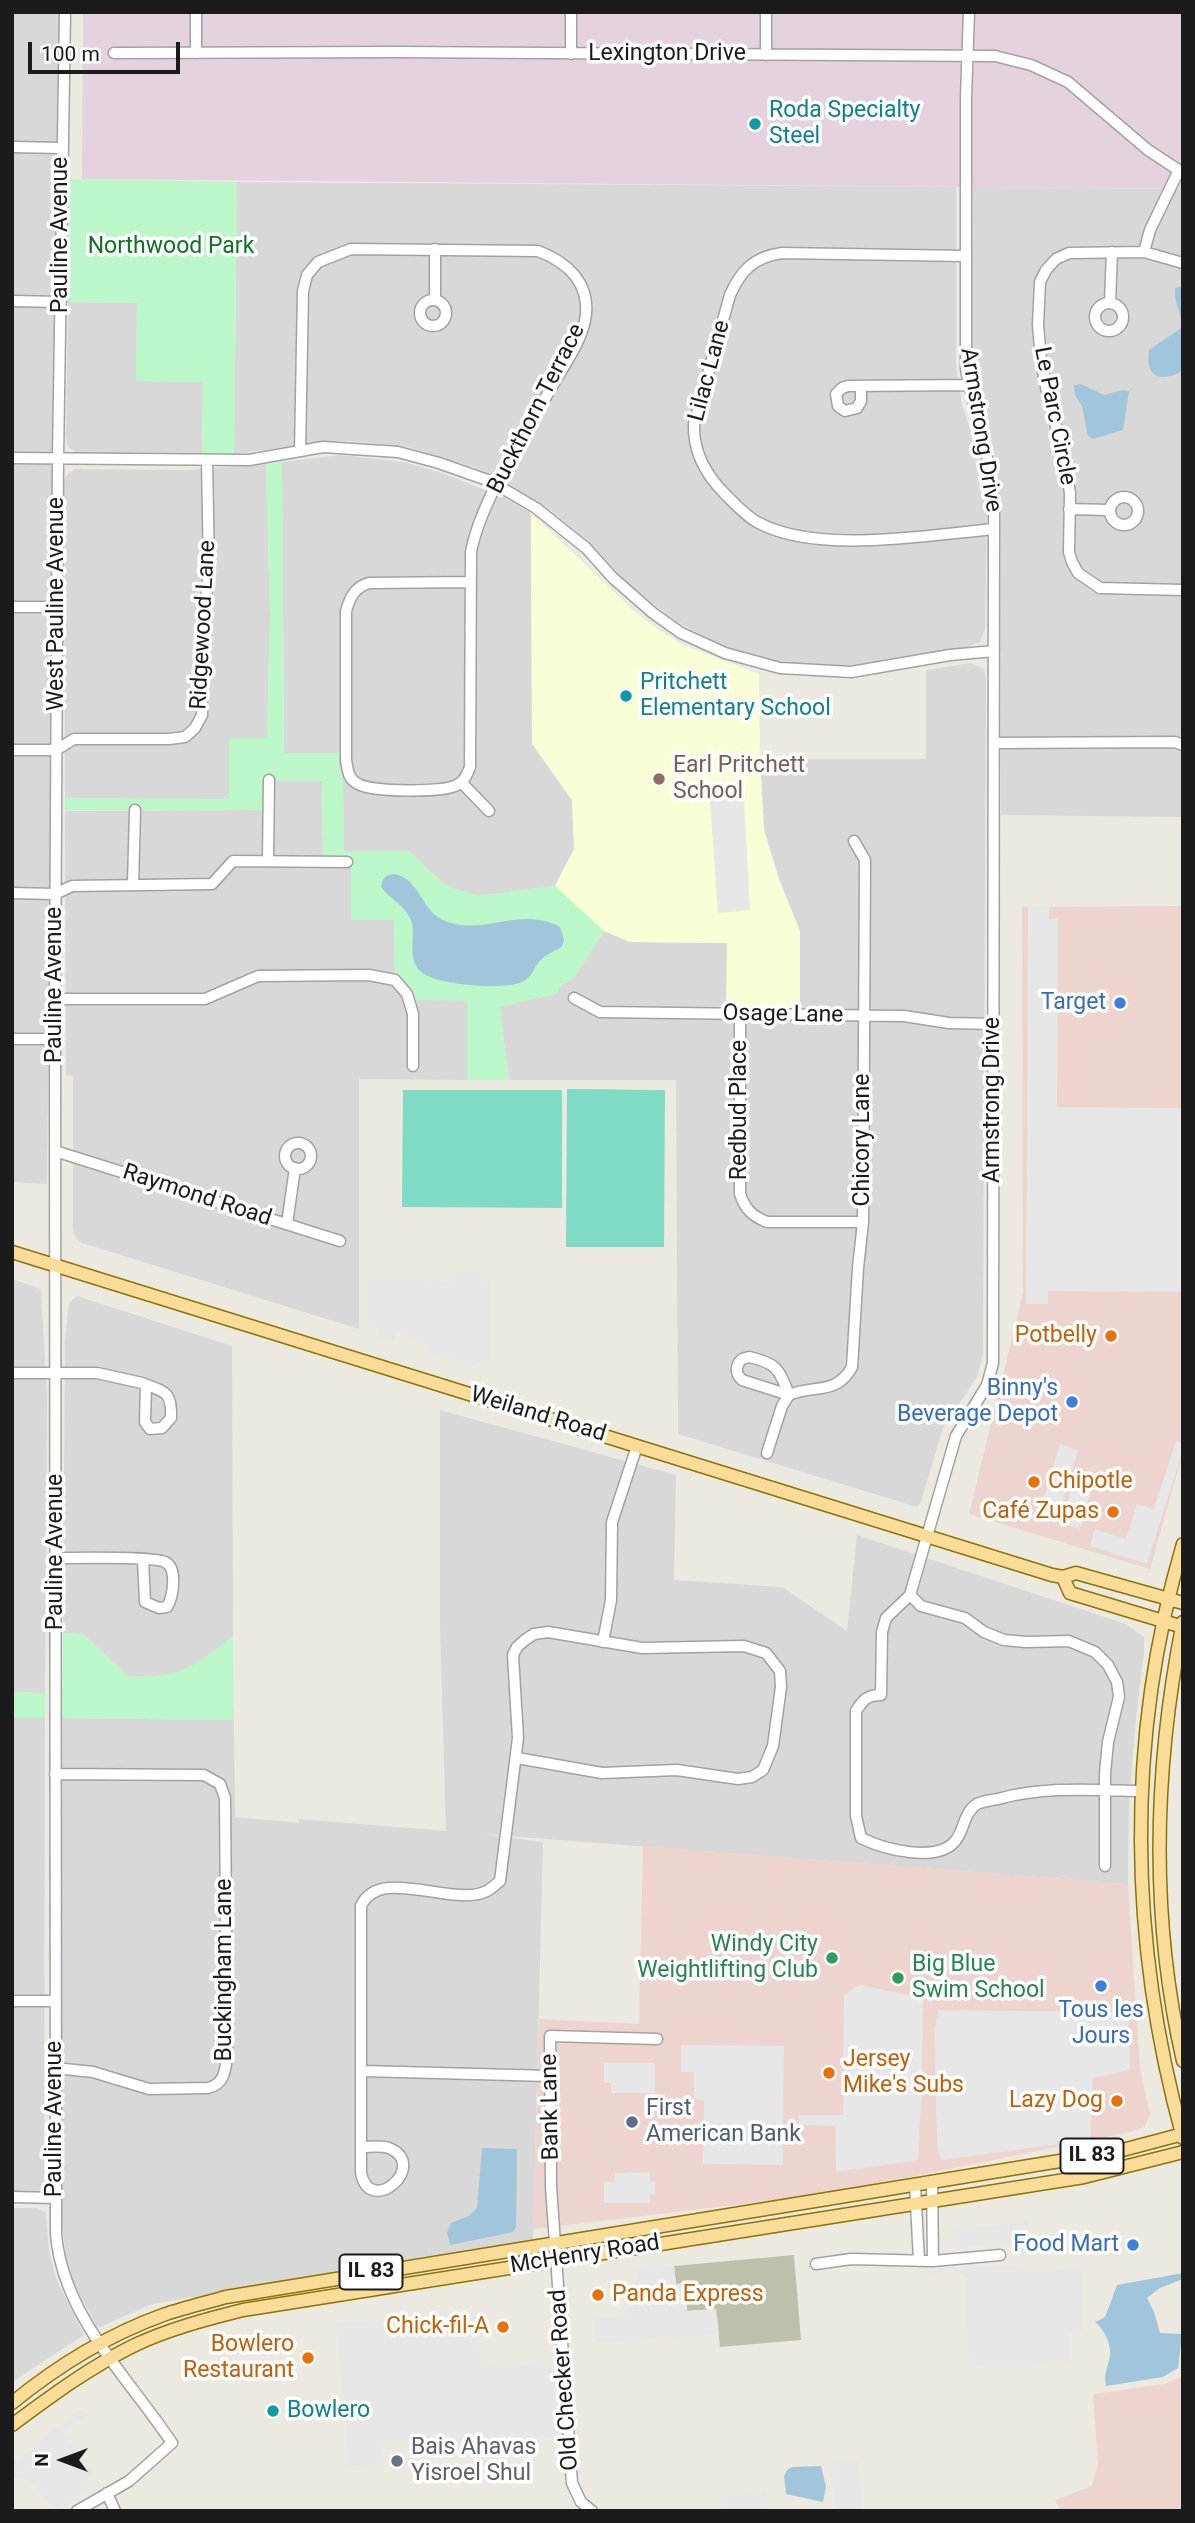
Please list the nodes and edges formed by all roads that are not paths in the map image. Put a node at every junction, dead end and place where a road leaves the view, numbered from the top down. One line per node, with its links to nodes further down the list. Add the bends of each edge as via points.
1 (65, 12): 12 (street, Pauline Avenue)
2 (196, 12): 7 (street)
3 (571, 12): 8 (street)
4 (766, 12): 9 (street)
5 (969, 12): 10 (street, Armstrong Drive)
6 (114, 53): 7 (street, Lexington Drive)
7 (196, 53): 8 (street, Lexington Drive)
8 (571, 54): 9 (street, Lexington Drive)
9 (766, 55): 10 (street, Lexington Drive)
10 (967, 57): 13 (street, Lexington Drive, via 995,56 1031,65 1068,82 1148,150); 17 (street, Armstrong Drive)
11 (12, 148): 12 (street)
12 (62, 148): 21 (street, Pauline Avenue)
13 (1181, 171): 16 (street, via 1150,230)
14 (435, 250): 19 (street); 25 (street, Buckthorn Terrace, via 351,249 318,262 307,275); 29 (street, Buckthorn Terrace, via 538,251 568,267 584,295 581,335)
15 (1112, 252): 16 (street, Le Parc Circle); 22 (street); 30 (street, Le Parc Circle, via 1056,259 1040,282 1041,360 1062,447)
16 (1144, 252): 18 (street, Le Parc Circle)
17 (965, 256): 23 (street, Armstrong Drive, via 965,369); 32 (street, Lilac Lane, via 782,253 754,262 737,279 730,295 694,435 696,451 717,486 757,522 784,532 831,541)
18 (1183, 263)
19 (435, 300)
20 (12, 302): 21 (street)
21 (61, 302): 27 (street, Pauline Avenue)
22 (1110, 303)
23 (969, 385): 24 (street); 32 (street, Armstrong Drive, via 993,484)
24 (861, 386)
25 (300, 451): 28 (street, via 249,460); 29 (street, via 323,447 398,452)
26 (12, 458): 27 (street)
27 (58, 458): 28 (street); 36 (street, West Pauline Avenue)
28 (208, 460): 41 (street, Ridgewood Lane, via 209,569 201,647 202,715 185,737 74,739)
29 (497, 485): 33 (street, Buckthorn Terrace, via 474,535); 37 (street, via 536,508 586,548 663,620 725,653 780,668 838,672)
30 (1069, 509): 31 (street, Le Parc Circle); 34 (street, Le Parc Circle, via 1069,552 1078,573 1088,582 1100,588)
31 (1110, 510)
32 (994, 529): 37 (street, Armstrong Drive)
33 (471, 582): 43 (street, Buckthorn Terrace, via 470,767); 43 (street, via 369,583 354,592 346,611 348,775 369,789 445,789)
34 (1183, 590)
35 (12, 607): 36 (street)
36 (57, 607): 41 (street, West Pauline Avenue)
37 (994, 651): 38 (street, Armstrong Drive)
38 (994, 743): 39 (street); 56 (street, Armstrong Drive)
39 (1183, 745)
40 (12, 750): 41 (street)
41 (56, 750): 51 (street, Pauline Avenue)
42 (269, 780): 47 (street)
43 (461, 782): 45 (street)
44 (135, 810): 49 (street)
45 (489, 811)
46 (854, 841): 55 (street, Chicory Lane, via 865,860)
47 (268, 861): 48 (street); 49 (street, via 233,861 212,884)
48 (347, 862)
49 (134, 885): 51 (street, via 72,886)
50 (12, 893): 51 (street)
51 (55, 894): 53 (street, Pauline Avenue)
52 (574, 998): 54 (street, Osage Lane, via 600,1012)
53 (55, 999): 58 (street, Pauline Avenue); 59 (street, via 205,999 258,976 369,975 395,980 407,994 413,1014)
54 (740, 1015): 55 (street, Osage Lane); 62 (street, Redbud Place, via 740,1194 744,1206 767,1222)
55 (864, 1016): 56 (street, Osage Lane); 62 (street, Chicory Lane)
56 (994, 1024): 73 (street, Armstrong Drive, via 993,1363 987,1385 956,1436)
57 (12, 1039): 58 (street)
58 (55, 1039): 60 (street, Pauline Avenue)
59 (413, 1066)
60 (55, 1151): 63 (street, Raymond Road); 66 (street, Pauline Avenue)
61 (295, 1168): 63 (street)
62 (863, 1222): 70 (street, Chicory Lane, via 852,1367 847,1377 830,1388)
63 (287, 1224): 64 (street, Raymond Road)
64 (340, 1241)
65 (12, 1252): 66 (main road, Weiland Road)
66 (55, 1266): 68 (street, Pauline Avenue); 71 (main road, Weiland Road)
67 (12, 1373): 68 (street)
68 (56, 1373): 69 (street, via 97,1373); 75 (street, Pauline Avenue)
69 (146, 1385)
70 (789, 1395): 70 (street, Chicory Lane, via 774,1365 749,1357 739,1362 736,1371 742,1380); 72 (street)
71 (637, 1446): 73 (main road, Weiland Road); 83 (street, via 612,1522 611,1600)
72 (767, 1453)
73 (925, 1535): 77 (main road, Weiland Road); 78 (street, Armstrong Drive)
74 (1183, 1544): 79 (main road)
75 (57, 1558): 76 (street); 85 (street, Pauline Avenue)
76 (143, 1560): 76 (street, via 145,1602 167,1607 173,1573 169,1564)
77 (1063, 1577): 79 (main road, Weiland Road, via 1076,1573); 81 (main road, Weiland Road, via 1070,1593)
78 (910, 1595): 86 (street, via 921,1606 965,1618 1004,1640 1069,1641 1095,1652 1108,1665 1119,1697 1108,1742); 86 (street, via 886,1618 881,1695 863,1700 856,1711 856,1816 861,1838 879,1847 928,1853 945,1850 977,1804 1025,1791)
79 (1167, 1598): 80 (main road, Weiland Road); 81 (main road)
80 (1183, 1603)
81 (1162, 1620): 82 (main road, Weiland Road); 87 (main road)
82 (1182, 1625): 92 (main road, via 1160,1790 1159,1866 1168,1981)
83 (603, 1642): 84 (street, via 548,1632 534,1634 517,1647 513,1656); 84 (street, via 642,1648 744,1646 766,1653 780,1671 781,1687 773,1746 763,1770 738,1779 677,1770 617,1774)
84 (517, 1758): 94 (street, via 500,1881 486,1892 468,1895 379,1888 361,1906)
85 (55, 1774): 90 (street, Pauline Avenue); 93 (street, Buckingham Lane, via 204,1775 220,1784 225,1798 227,2057 224,2077 208,2088 149,2089 93,2072)
86 (1106, 1790): 87 (street); 88 (street)
87 (1141, 1791): 96 (main road, via 1146,1948 1156,2026)
88 (1105, 1866)
89 (12, 2001): 90 (street)
90 (55, 2001): 93 (street, Pauline Avenue)
91 (657, 2039): 95 (street, Bank Lane, via 550,2036)
92 (1183, 2062)
93 (55, 2068): 102 (street, Pauline Avenue)
94 (363, 2071): 95 (street); 97 (street)
95 (549, 2076): 105 (street, Bank Lane)
96 (1182, 2135): 99 (main road, McHenry Road / IL 83, via 1115,2152)
97 (361, 2147): 97 (street, via 366,2185 379,2190 393,2187 402,2168 397,2154 385,2147)
98 (1183, 2152): 103 (main road, McHenry Road / IL 83, via 1084,2176)
99 (932, 2182): 100 (main road, McHenry Road / IL 83); 103 (street)
100 (915, 2185): 104 (street); 105 (main road, McHenry Road / IL 83)
101 (12, 2197): 102 (street)
102 (56, 2198): 111 (street, Pauline Avenue, via 61,2270)
103 (933, 2201): 104 (main road, McHenry Road / IL 83); 109 (street)
104 (915, 2203): 107 (main road, McHenry Road / IL 83); 108 (street)
105 (556, 2242): 107 (street, Old Checker Road); 111 (main road, McHenry Road / IL 83, via 226,2297 162,2316)
106 (1000, 2255): 109 (street)
107 (557, 2259): 112 (main road, McHenry Road / IL 83, via 243,2309 166,2333); 118 (street, Old Checker Road, via 572,2483 581,2502)
108 (919, 2261): 109 (street); 110 (street, via 852,2259)
109 (933, 2261)
110 (816, 2264)
111 (101, 2345): 112 (street, Pauline Avenue); 113 (main road, McHenry Road / IL 83)
112 (110, 2359): 114 (main road, McHenry Road / IL 83, via 67,2383); 115 (street, Pauline Avenue, via 172,2443 129,2481)
113 (12, 2403)
114 (12, 2426)
115 (107, 2493): 116 (street); 117 (street)
116 (77, 2511)
117 (115, 2511)
118 (592, 2511)

